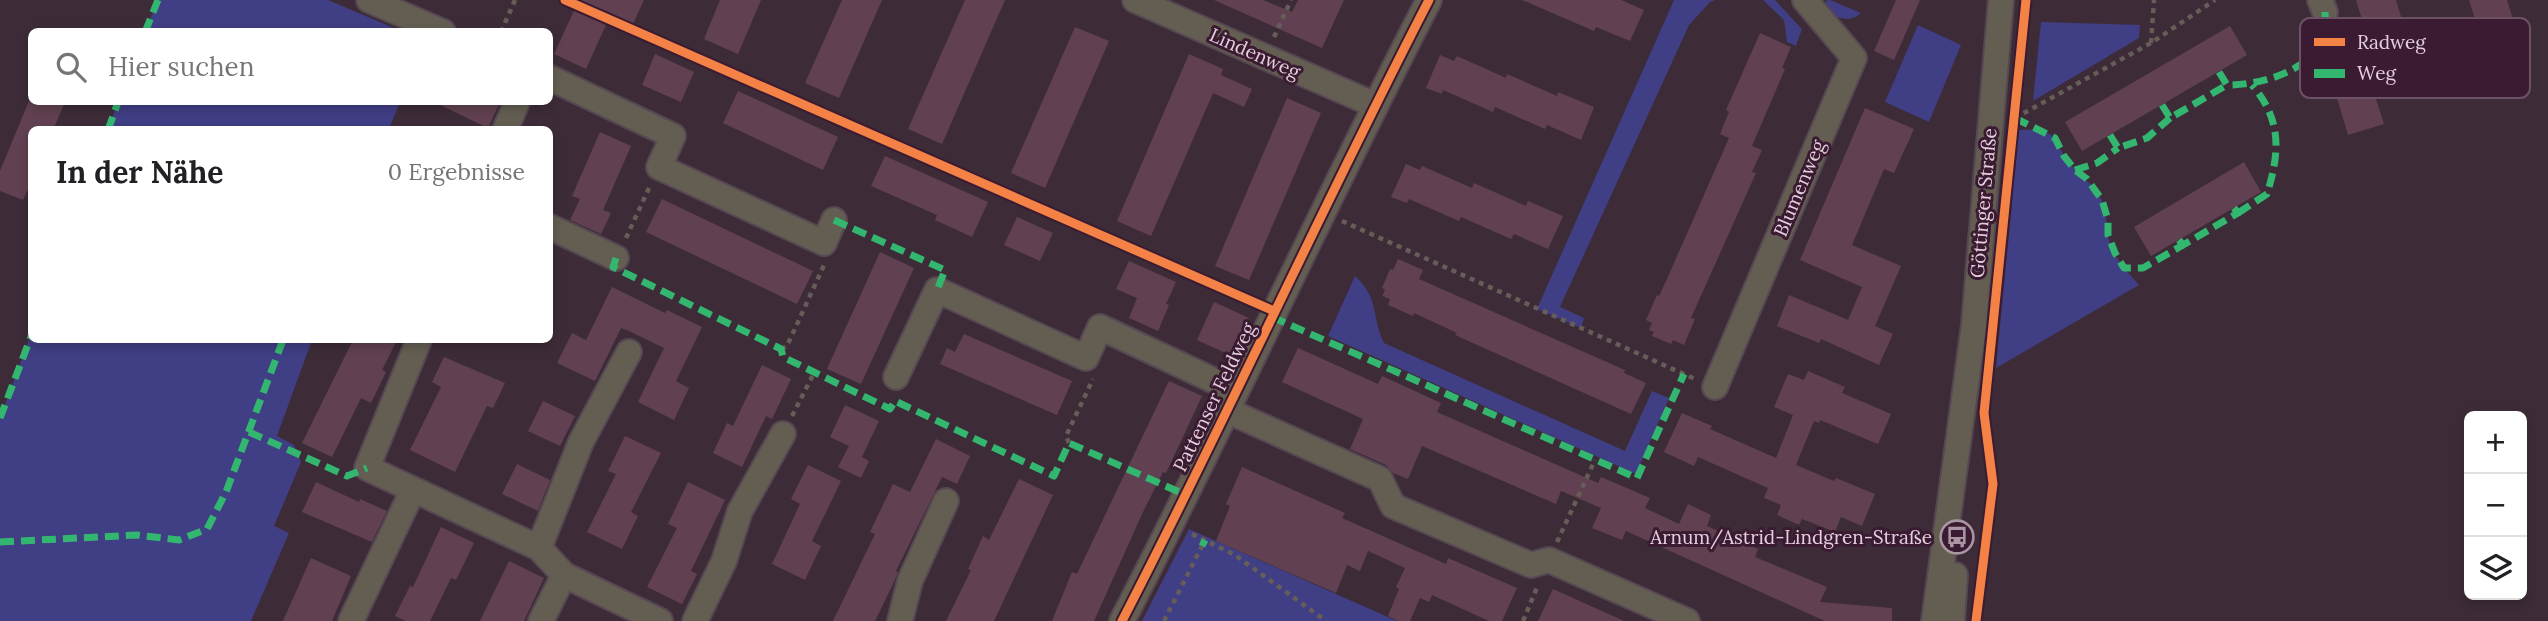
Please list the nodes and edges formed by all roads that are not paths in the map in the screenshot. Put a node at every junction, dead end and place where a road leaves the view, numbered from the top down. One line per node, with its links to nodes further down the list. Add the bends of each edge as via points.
1 (369, 0): 6 (street)
2 (1135, 0): 9 (street, Lindenweg)
3 (1429, 0): 9 (street, Pattenser Feldweg)
4 (1805, 0): 17 (street, Blumenweg, via 1854,58)
5 (2001, 0): 19 (street, Göttinger Straße)
6 (434, 28)
7 (553, 79): 11 (street, via 673,136 659,167 824,243)
8 (516, 105): 10 (street)
9 (1375, 105): 18 (street, Pattenser Feldweg)
10 (507, 126)
11 (834, 220)
12 (553, 228): 13 (street)
13 (616, 258)
14 (418, 343): 21 (street, via 367,468)
15 (629, 352): 23 (street, via 581,442)
16 (896, 377): 18 (street, via 937,290 1086,358 1100,327)
17 (1715, 387)
18 (1232, 401): 30 (street, Pattenser Feldweg); 31 (street, via 1380,480 1393,506 1531,565 1549,560)
19 (1964, 407): 32 (street, Göttinger Straße); 33 (street, Göttinger Straße)
20 (783, 434): 28 (street, via 740,511 724,561)
21 (414, 490): 23 (street); 25 (street)
22 (946, 501): 29 (street, via 911,582)
23 (539, 548): 24 (street)
24 (564, 575): 26 (street); 27 (street)
25 (351, 621)
26 (541, 621)
27 (660, 621)
28 (695, 621)
29 (900, 621)
30 (1122, 621)
31 (1687, 621)
32 (1934, 621)
33 (1952, 621)

